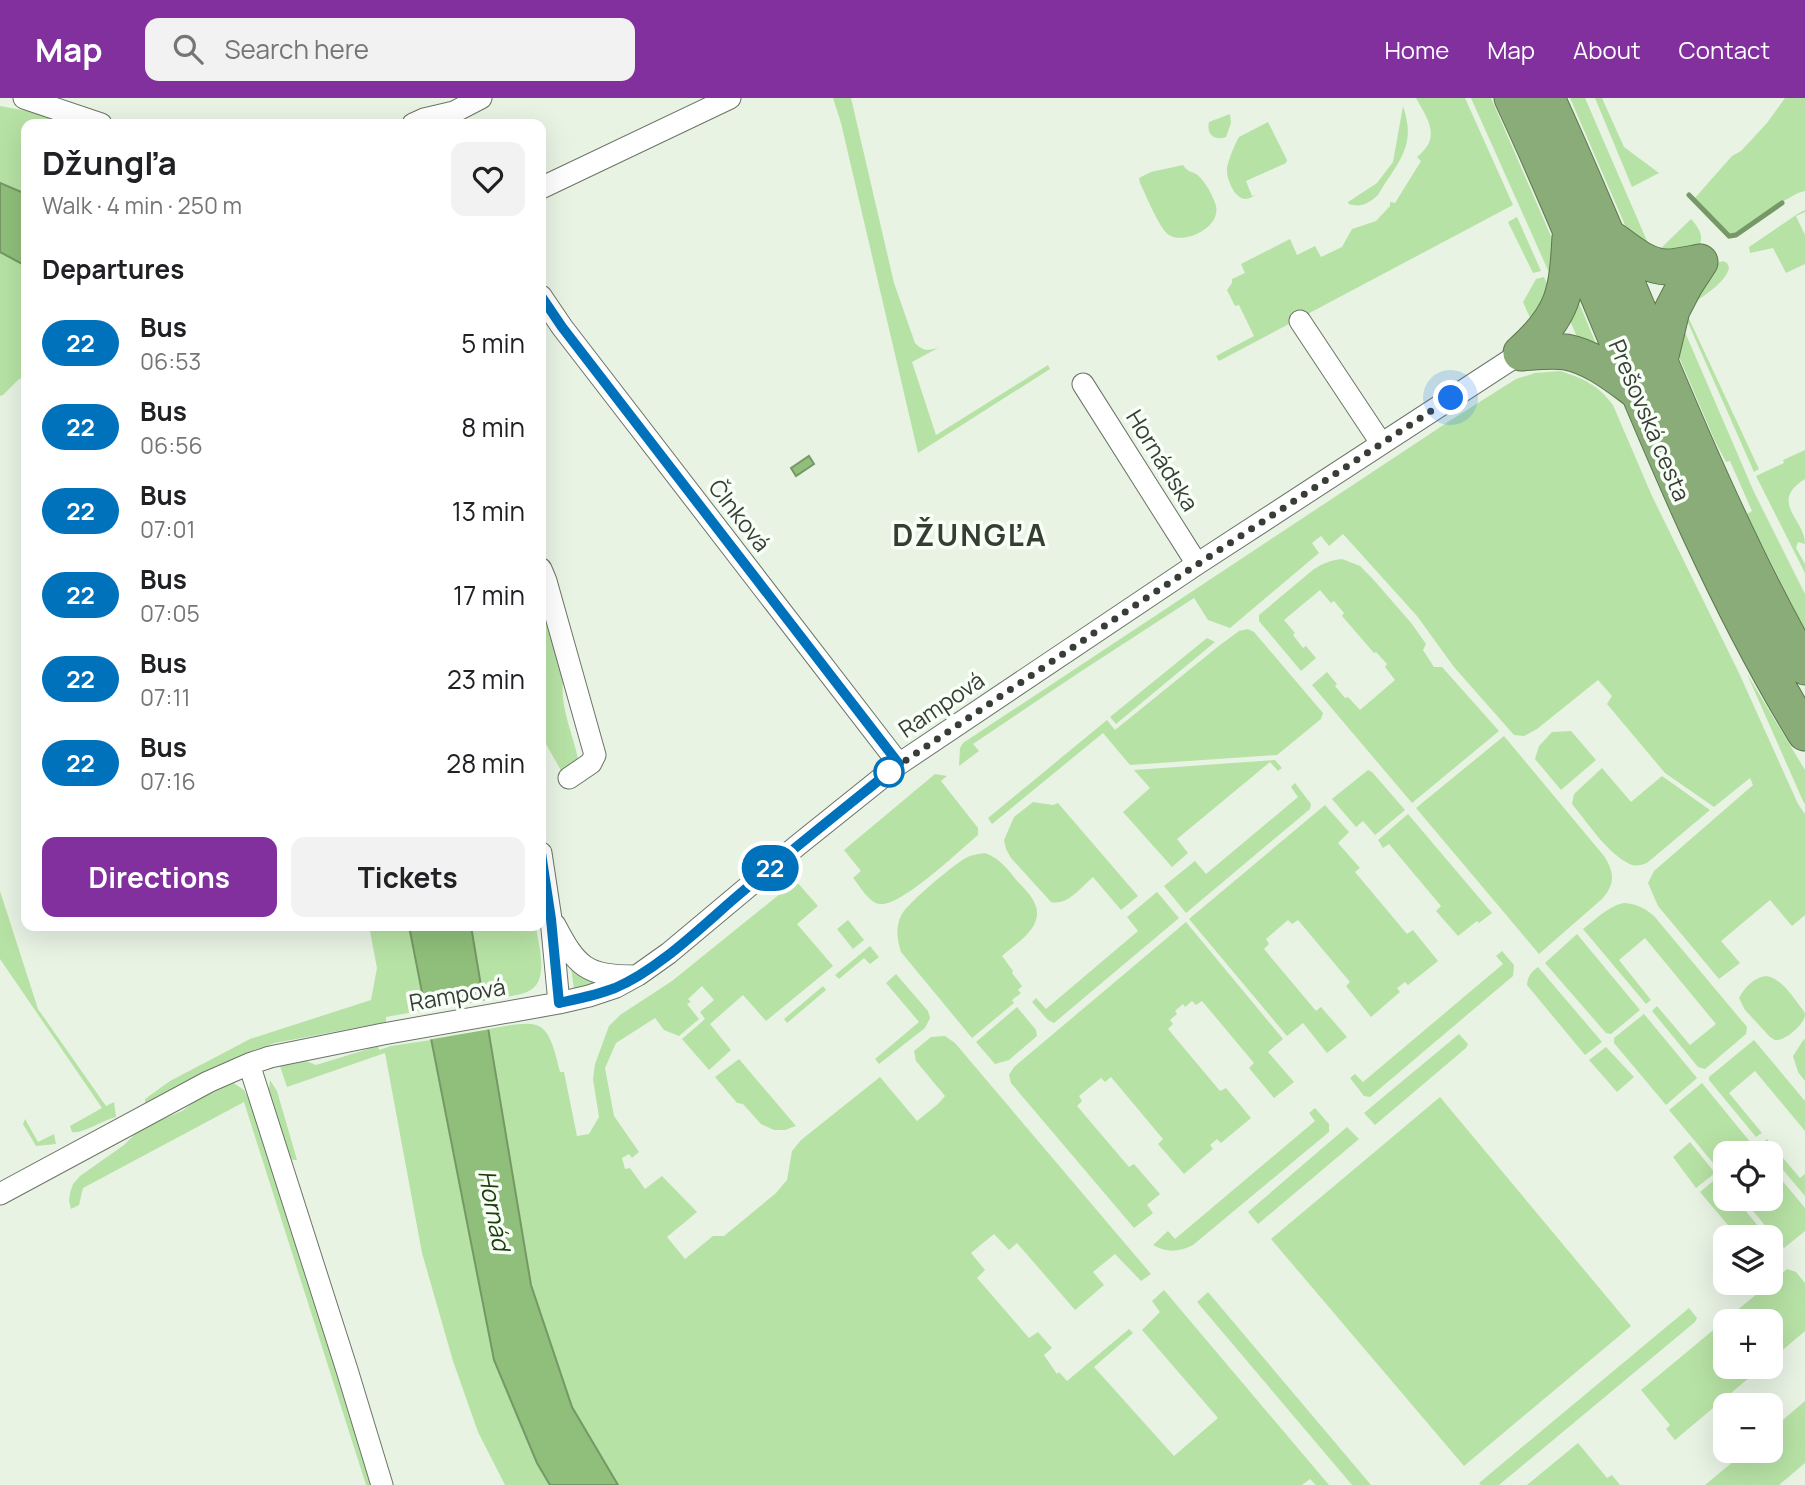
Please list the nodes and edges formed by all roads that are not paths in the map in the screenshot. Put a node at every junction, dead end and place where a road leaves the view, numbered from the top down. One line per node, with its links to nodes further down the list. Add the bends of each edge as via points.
1 (24, 98): 7 (street)
2 (481, 98): 6 (street, via 454,112)
3 (730, 98): 8 (street)
4 (1512, 98): 9 (highway, Prešovská cesta)
5 (1547, 98): 10 (highway, Prešovská cesta)
6 (436, 112)
7 (86, 119)
8 (546, 186)
9 (1570, 230): 13 (highway, via 1564,295 1540,337); 16 (highway, Prešovská cesta)
10 (1608, 236): 14 (highway, Prešovská cesta); 14 (highway, via 1653,264 1669,267 1700,262 1672,310)
11 (546, 303): 22 (street, Člnková)
12 (1300, 321): 17 (street)
13 (1521, 353): 16 (highway, via 1565,352 1603,368); 17 (street, Rampová)
14 (1660, 360): 20 (highway, Prešovská cesta, via 1735,532)
15 (1083, 384): 18 (street, Hornádska)
16 (1638, 392): 21 (highway, Prešovská cesta, via 1731,600)
17 (1381, 443): 18 (street, Rampová)
18 (1197, 564): 22 (street, Rampová)
19 (546, 584): 23 (street, via 595,755 592,763)
20 (1805, 667)
21 (1805, 733)
22 (899, 764): 26 (street, Rampová)
23 (569, 778)
24 (546, 886): 25 (street)
25 (551, 919): 26 (street, via 580,964 611,975); 27 (street)
26 (638, 975): 27 (street, Rampová, via 616,987)
27 (559, 1003): 28 (street, Rampová, via 383,1034)
28 (249, 1064): 29 (street, Rampová); 30 (street)
29 (0, 1194)
30 (382, 1485)

